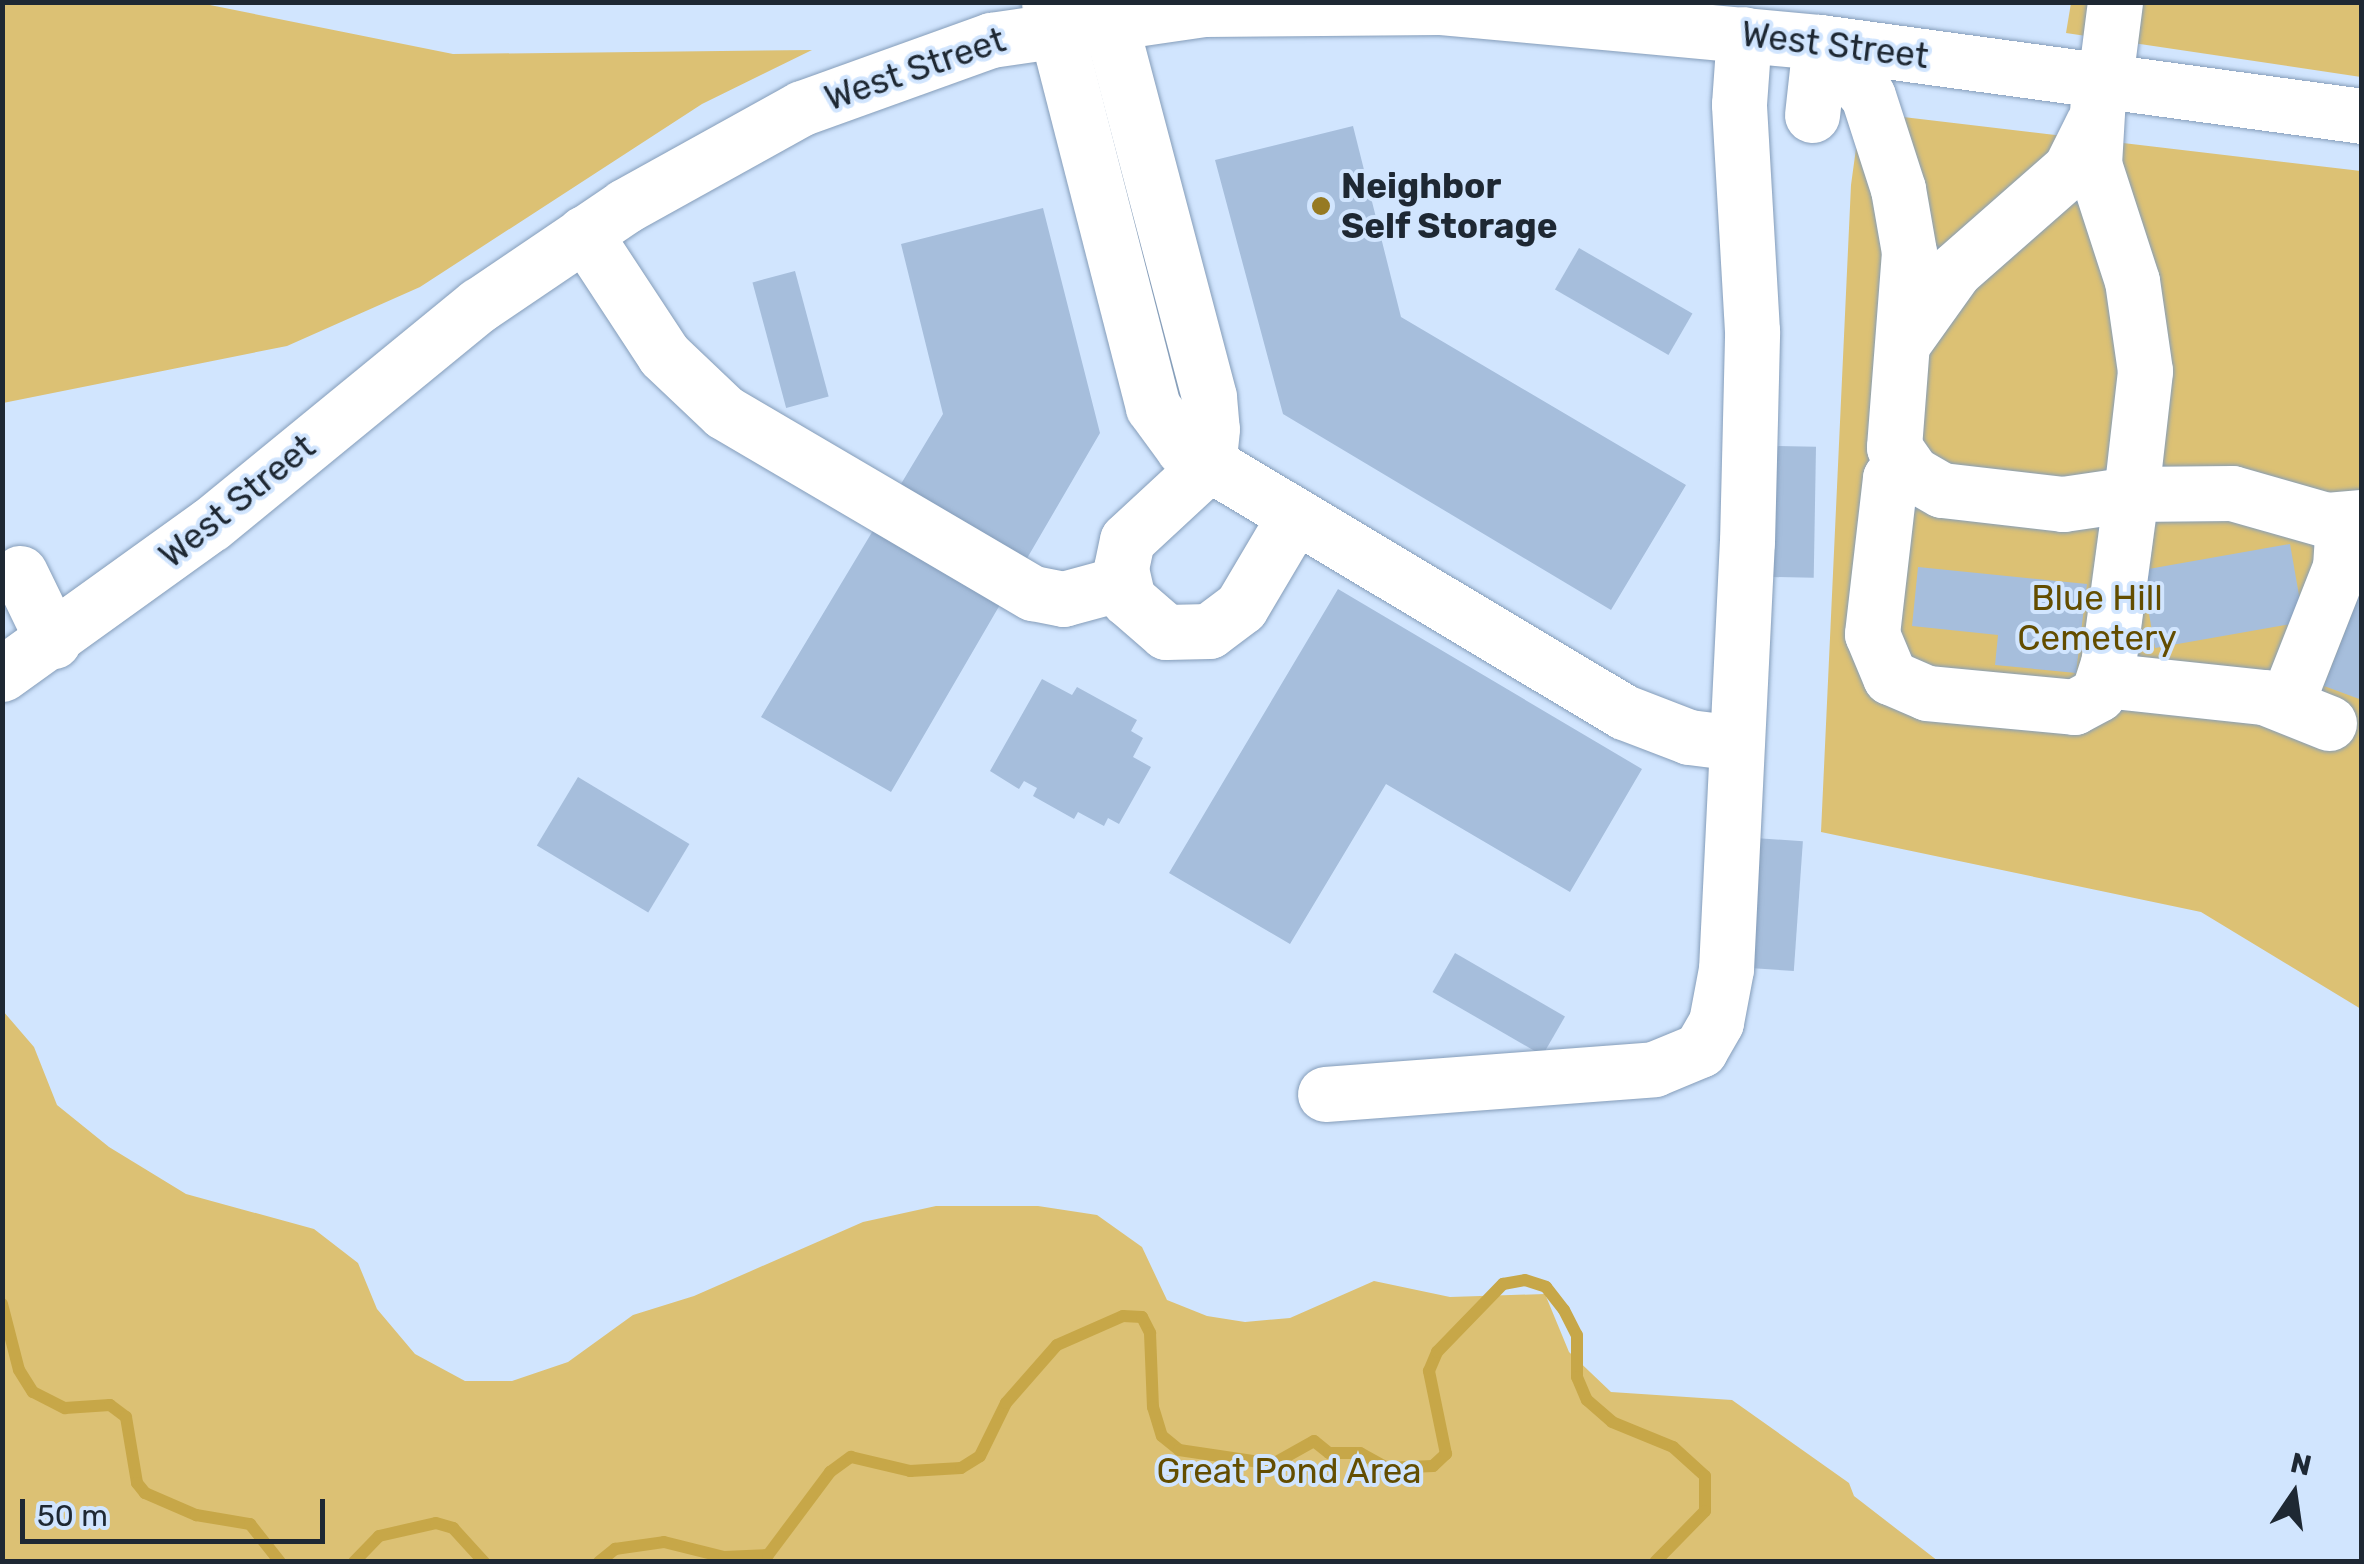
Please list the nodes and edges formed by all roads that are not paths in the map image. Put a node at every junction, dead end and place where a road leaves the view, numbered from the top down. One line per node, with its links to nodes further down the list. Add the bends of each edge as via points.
1 (2115, 2): 7 (main road)
2 (1517, 8): 4 (main road, West Street, via 1344,4); 5 (main road, West Street)
3 (1052, 15): 4 (main road, West Street); 10 (main road, West Street, via 838,92 737,140); 13 (main road, via 1153,407 1183,448)
4 (1110, 18): 13 (main road, via 1209,398)
5 (1744, 34): 6 (main road, West Street); 22 (main road, via 1739,104 1752,330)
6 (1820, 42): 7 (main road, West Street); 8 (main road); 11 (main road, via 1868,96 1898,190 1910,252)
7 (2099, 94): 9 (main road, West Street); 11 (main road, via 2070,170 1938,288); 14 (main road, via 2099,184 2127,262 2143,346 2144,420)
8 (1812, 116)
9 (2362, 116)
10 (584, 233): 18 (main road, via 664,356 724,412 1033,593 1063,599); 19 (main road, West Street, via 479,304 211,524)
11 (1901, 352): 12 (main road, via 1893,434)
12 (1902, 461): 14 (main road, via 1942,490 2063,504); 21 (main road, via 1890,478 1872,619 1876,653 1890,677 1927,693 2074,707 2098,694)
13 (1208, 465): 15 (main road); 18 (main road, via 1135,528 1122,555)
14 (2130, 494): 16 (main road, via 2232,493); 21 (main road)
15 (1293, 519): 18 (main road, via 1241,608 1210,631 1180,634 1154,626 1135,611); 22 (main road, via 1624,712 1689,737)
16 (2352, 519): 21 (main road, via 2308,713)
17 (20, 573): 19 (main road)
18 (1122, 584)
19 (52, 641): 20 (main road, West Street)
20 (2, 674)
21 (2104, 680)
22 (1737, 743): 23 (main road, via 1724,987 1700,1050 1654,1068)
23 (1325, 1094)

